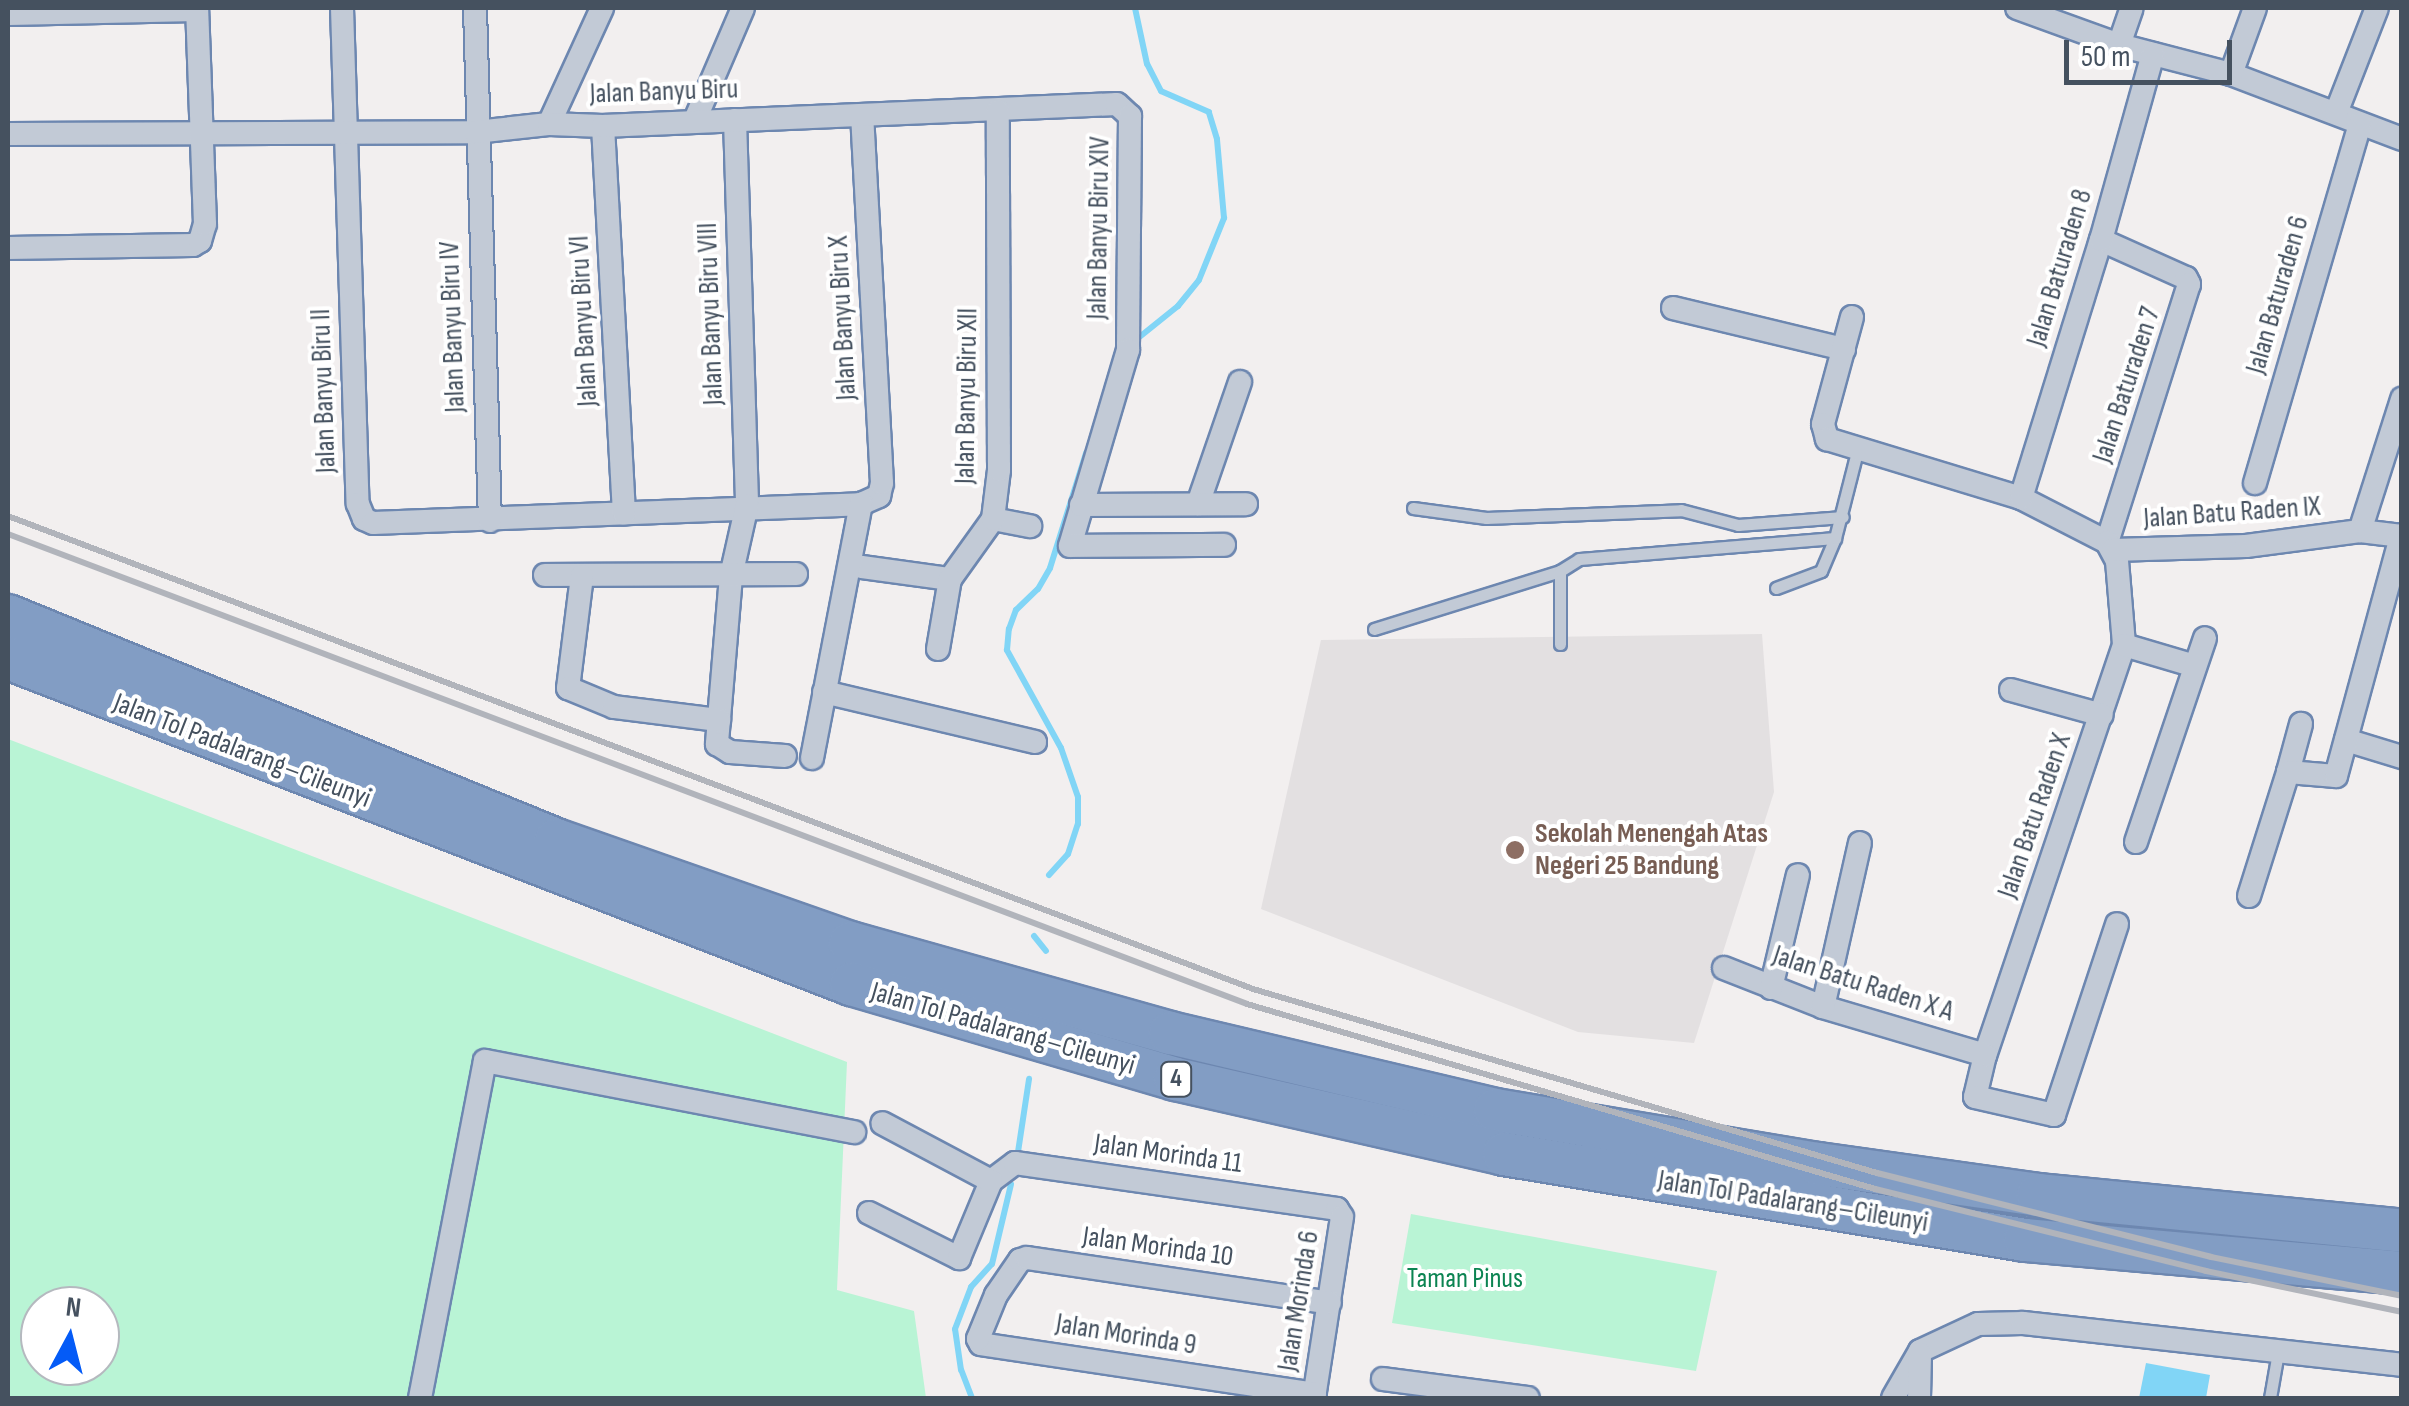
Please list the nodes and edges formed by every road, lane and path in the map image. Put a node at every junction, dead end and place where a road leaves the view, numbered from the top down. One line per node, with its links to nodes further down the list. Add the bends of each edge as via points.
1 (197, 8): 10 (street); 24 (street)
2 (342, 8): 26 (street, Jalan Banyu Biru II)
3 (474, 8): 23 (street, Jalan Banyu Biru IV)
4 (602, 8): 20 (street)
5 (743, 8): 18 (street)
6 (2017, 8): 11 (street)
7 (2132, 8): 11 (street)
8 (2255, 8): 13 (street)
9 (2378, 8): 16 (street)
10 (8, 14)
11 (2119, 45): 12 (street)
12 (2152, 54): 13 (street); 28 (street, Jalan Baturaden 8)
13 (2231, 74): 16 (street)
14 (1126, 108): 15 (street, Jalan Banyu Biru); 42 (street, Jalan Banyu Biru XIV, via 1128,342)
15 (998, 111): 17 (street, Jalan Banyu Biru); 46 (street, Jalan Banyu Biru XII, via 999,470)
16 (2336, 113): 21 (street)
17 (862, 116): 19 (street, Jalan Banyu Biru); 38 (street, Jalan Banyu Biru X, via 882,483 879,496)
18 (695, 120): 19 (street, Jalan Banyu Biru); 22 (street, Jalan Banyu Biru)
19 (734, 120): 41 (street, Jalan Banyu Biru VIII)
20 (549, 124): 22 (street, Jalan Banyu Biru); 23 (street, Jalan Banyu Biru)
21 (2360, 124): 27 (street); 36 (street, Jalan Baturaden 6)
22 (603, 126): 44 (street, Jalan Banyu Biru VI)
23 (476, 132): 26 (street, Jalan Banyu Biru); 47 (street, Jalan Banyu Biru IV)
24 (202, 133): 25 (street, Jalan Banyu Biru); 26 (street, Jalan Banyu Biru); 29 (street, via 206,224 194,246)
25 (8, 134)
26 (346, 134): 47 (street, Jalan Banyu Biru II, via 360,511 373,523)
27 (2402, 139)
28 (2101, 240): 37 (street, Jalan Baturaden 8); 53 (street, Jalan Baturaden 7, via 2186,278 2189,292)
29 (8, 248)
30 (1673, 308): 32 (street)
31 (1852, 317): 32 (street)
32 (1844, 349): 35 (street, via 1822,430)
33 (1240, 382): 39 (street)
34 (2402, 399): 49 (street)
35 (1858, 448): 37 (street, Jalan Batu Raden IX); 45 (lane)
36 (2254, 482)
37 (2022, 498): 53 (street, Jalan Batu Raden IX)
38 (861, 504): 41 (street, Jalan Banyu Biru II); 71 (street, Jalan Banyu Biru X)
39 (1198, 504): 40 (street); 42 (street)
40 (1246, 504)
41 (747, 505): 44 (street, Jalan Banyu Biru II); 59 (street, Jalan Banyu Biru VIII)
42 (1081, 505): 52 (street, Jalan Banyu Biru XIV, via 1069,541 1074,549)
43 (1414, 508): 45 (lane, via 1486,518 1681,510 1738,525)
44 (624, 513): 47 (street, Jalan Banyu Biru II)
45 (1843, 517): 51 (lane)
46 (993, 519): 48 (street); 60 (street, Jalan Banyu Biru XII)
47 (490, 521)
48 (1030, 526)
49 (2360, 531): 50 (street, Jalan Batu Raden IX); 53 (street, Jalan Batu Raden IX, via 2246,546)
50 (2401, 536): 75 (street)
51 (1834, 538): 55 (lane, via 1578,559); 61 (lane, via 1820,571)
52 (1224, 544)
53 (2110, 546): 66 (street, Jalan Batu Raden X)
54 (862, 567): 60 (street)
55 (1560, 571): 63 (lane); 65 (lane)
56 (796, 574): 59 (street)
57 (545, 575): 58 (street)
58 (582, 576): 59 (street); 73 (street, via 568,688 614,708)
59 (731, 576): 73 (street, Jalan Banyu Biru VIII)
60 (950, 580): 67 (street)
61 (1776, 588)
62 (8, 616): 95 (highway, Jalan Tol Padalarang–Cileunyi / 4, via 556,840 850,942 1170,1033 1494,1110 1818,1164 2038,1195)
63 (1374, 629)
64 (2205, 638): 69 (street)
65 (1560, 644)
66 (2124, 646): 69 (street); 72 (street, Jalan Batu Raden X)
67 (938, 650)
68 (8, 658): 96 (highway, Jalan Tol Padalarang–Cileunyi / 4, via 851,984 1175,1079 1504,1154 2025,1240)
69 (2195, 666): 81 (street)
70 (2011, 690): 72 (street)
71 (824, 692): 76 (street); 78 (street, Jalan Banyu Biru X)
72 (2102, 715): 89 (street, Jalan Batu Raden X)
73 (719, 720): 77 (street, via 718,744 730,752)
74 (2301, 724): 80 (street)
75 (2346, 740): 79 (street); 80 (street, via 2334,778)
76 (1035, 742)
77 (785, 756)
78 (812, 758)
79 (2402, 758)
80 (2288, 772): 84 (street)
81 (2136, 842)
82 (1860, 843): 88 (street)
83 (1798, 875): 87 (street)
84 (2249, 896)
85 (2117, 924): 89 (street, Jalan Batu Raden X, via 2054,1114 1975,1098)
86 (1724, 968): 87 (street, Jalan Batu Raden X A)
87 (1771, 988): 88 (street, Jalan Batu Raden X A)
88 (1823, 1006): 89 (street, Jalan Batu Raden X A)
89 (1985, 1055)
90 (882, 1123): 92 (street)
91 (854, 1132): 105 (street, via 485,1061)
92 (992, 1180): 93 (street, Jalan Morinda 11, via 1015,1163); 94 (street, via 959,1258)
93 (1341, 1212): 98 (street, Jalan Morinda 6)
94 (869, 1213)
95 (2402, 1231)
96 (2402, 1273)
97 (996, 1295): 98 (street, Jalan Morinda 10, via 1027,1258); 104 (street, Jalan Morinda 9, via 980,1344)
98 (1330, 1303): 104 (street, Jalan Morinda 6)
99 (1920, 1351): 100 (street, via 1978,1324 2023,1323); 107 (street); 108 (street)
100 (2278, 1352): 101 (street); 109 (lane)
101 (2402, 1365)
102 (1384, 1379): 103 (street)
103 (1414, 1391): 106 (street)
104 (1315, 1396)
105 (420, 1398)
106 (1516, 1398)
107 (1893, 1398)
108 (1919, 1398)
109 (2270, 1398)

